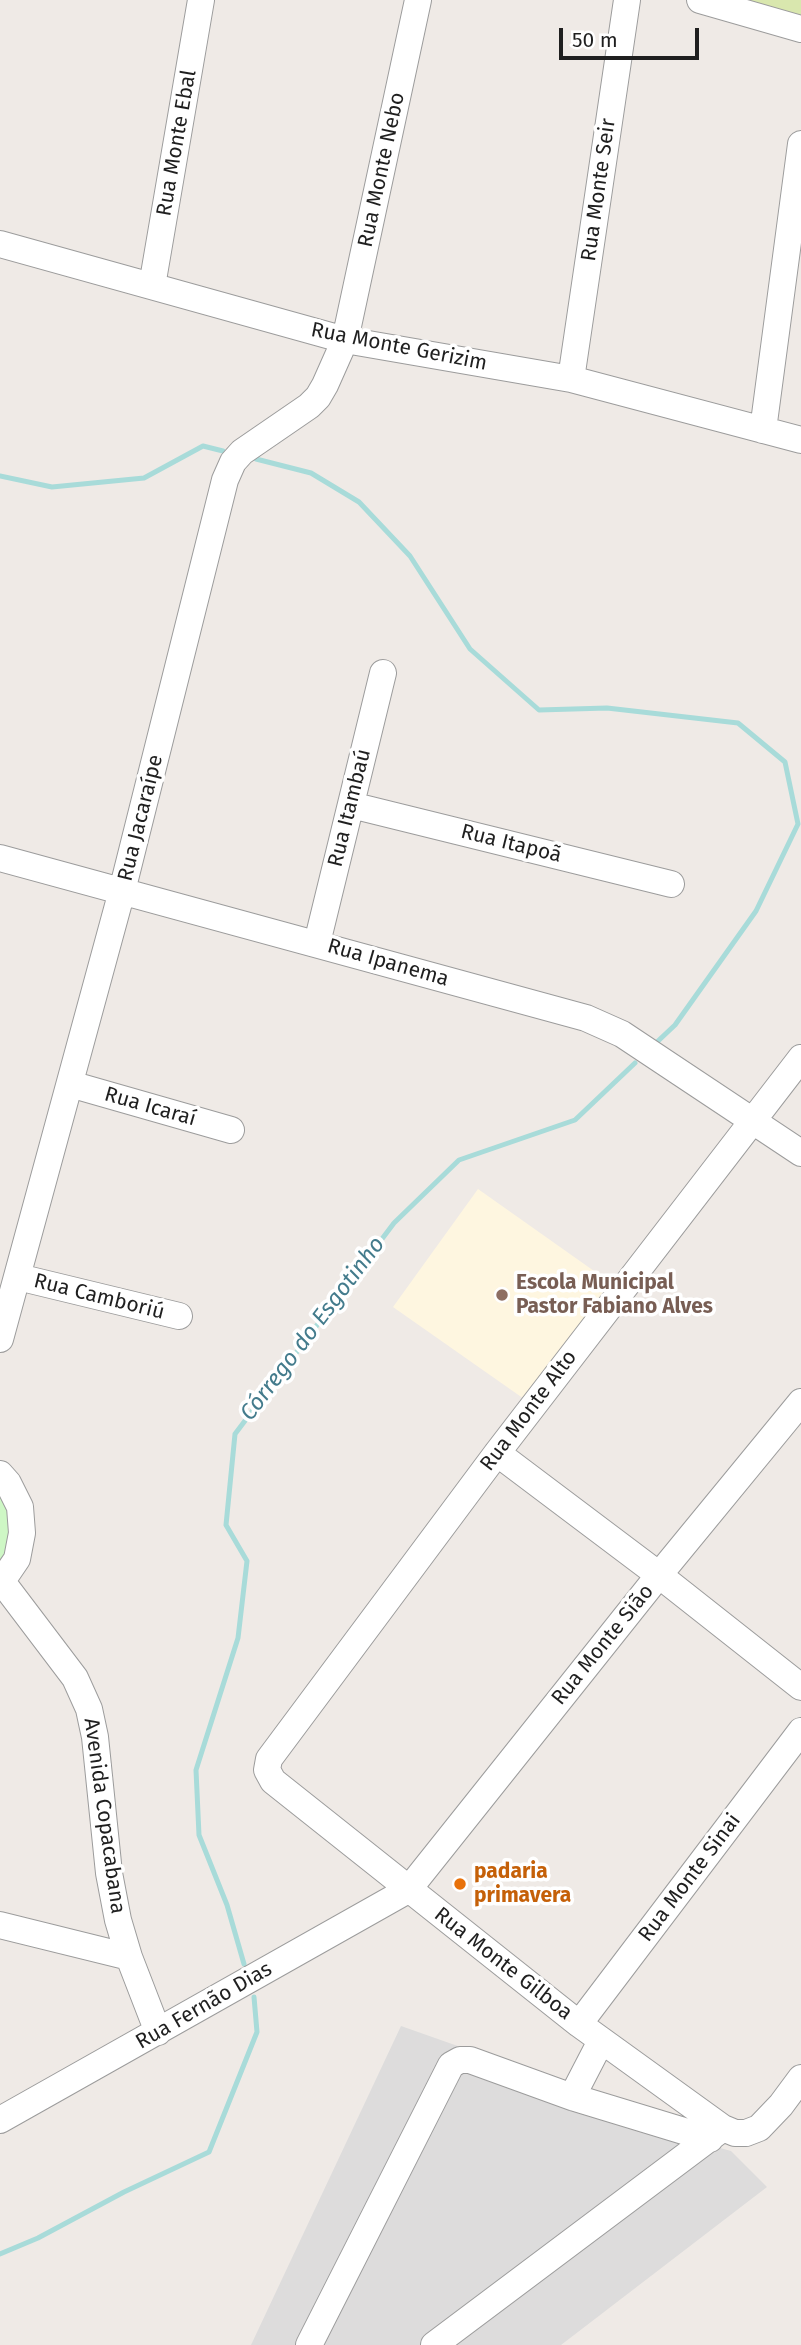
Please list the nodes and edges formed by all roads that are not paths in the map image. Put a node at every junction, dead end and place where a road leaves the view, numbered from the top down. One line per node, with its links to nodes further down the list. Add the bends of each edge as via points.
1 (201, 0): 8 (street, Rua Monte Ebal)
2 (418, 0): 9 (street, Rua Monte Nebo)
3 (626, 0): 10 (street, Rua Monte Seir)
4 (700, 0): 5 (street)
5 (801, 29)
6 (801, 144): 11 (street)
7 (0, 244): 8 (street, Rua Monte Gerizim)
8 (152, 286): 9 (street, Rua Monte Gerizim)
9 (345, 340): 10 (street, Rua Monte Gerizim); 17 (street, Rua Jacaraípe, via 318,397 242,452 225,480)
10 (571, 379): 11 (street, Rua Monte Gerizim)
11 (763, 430): 12 (street, Rua Monte Gerizim)
12 (801, 440)
13 (383, 673): 14 (street, Rua Itambaú)
14 (351, 804): 16 (street, Rua Itapoã); 18 (street, Rua Itambaú)
15 (0, 858): 17 (street, Rua Ipanema)
16 (671, 884)
17 (122, 891): 18 (street, Rua Ipanema); 20 (street, Rua Jacaraípe)
18 (317, 943): 21 (street, Rua Ipanema, via 586,1018 622,1034)
19 (801, 1058): 21 (street, Rua Monte Alto)
20 (70, 1084): 22 (street, Rua Icaraí); 24 (street, Rua Jacaraípe)
21 (752, 1122): 23 (street, Rua Ipanema); 28 (street, Rua Monte Alto)
22 (231, 1130)
23 (801, 1153)
24 (18, 1277): 25 (street, Rua Camboriú); 26 (street, Rua Jacaraípe)
25 (179, 1317)
26 (0, 1339)
27 (801, 1402): 30 (street, Rua Monte Sião)
28 (497, 1453): 30 (street); 34 (street, Rua Monte Alto, via 269,1759)
29 (0, 1474): 31 (street, via 19,1507 22,1533 17,1559)
30 (659, 1574): 32 (street); 35 (street, Rua Monte Sião)
31 (1, 1581): 37 (street, Avenida Copacabana, via 75,1678 89,1709 109,1873)
32 (801, 1687)
33 (801, 1731): 38 (street, Rua Monte Sinai)
34 (267, 1770): 35 (street, Rua Monte Gilboa, via 273,1781)
35 (408, 1890): 38 (street, Rua Monte Gilboa); 39 (street, Rua Fernão Dias)
36 (0, 1925): 37 (street)
37 (129, 1956): 39 (street, Avenida Copacabana)
38 (579, 2024): 40 (street, Rua Monte Gilboa)
39 (158, 2032): 43 (street, Rua Fernão Dias)
40 (601, 2041): 42 (street); 44 (street, Rua Monte Gilboa)
41 (801, 2078): 44 (street, Rua Monte Gilboa, via 759,2128)
42 (572, 2097): 44 (street); 45 (street, via 470,2060 451,2065)
43 (0, 2120)
44 (717, 2133): 46 (street)
45 (309, 2345)
46 (434, 2345)

